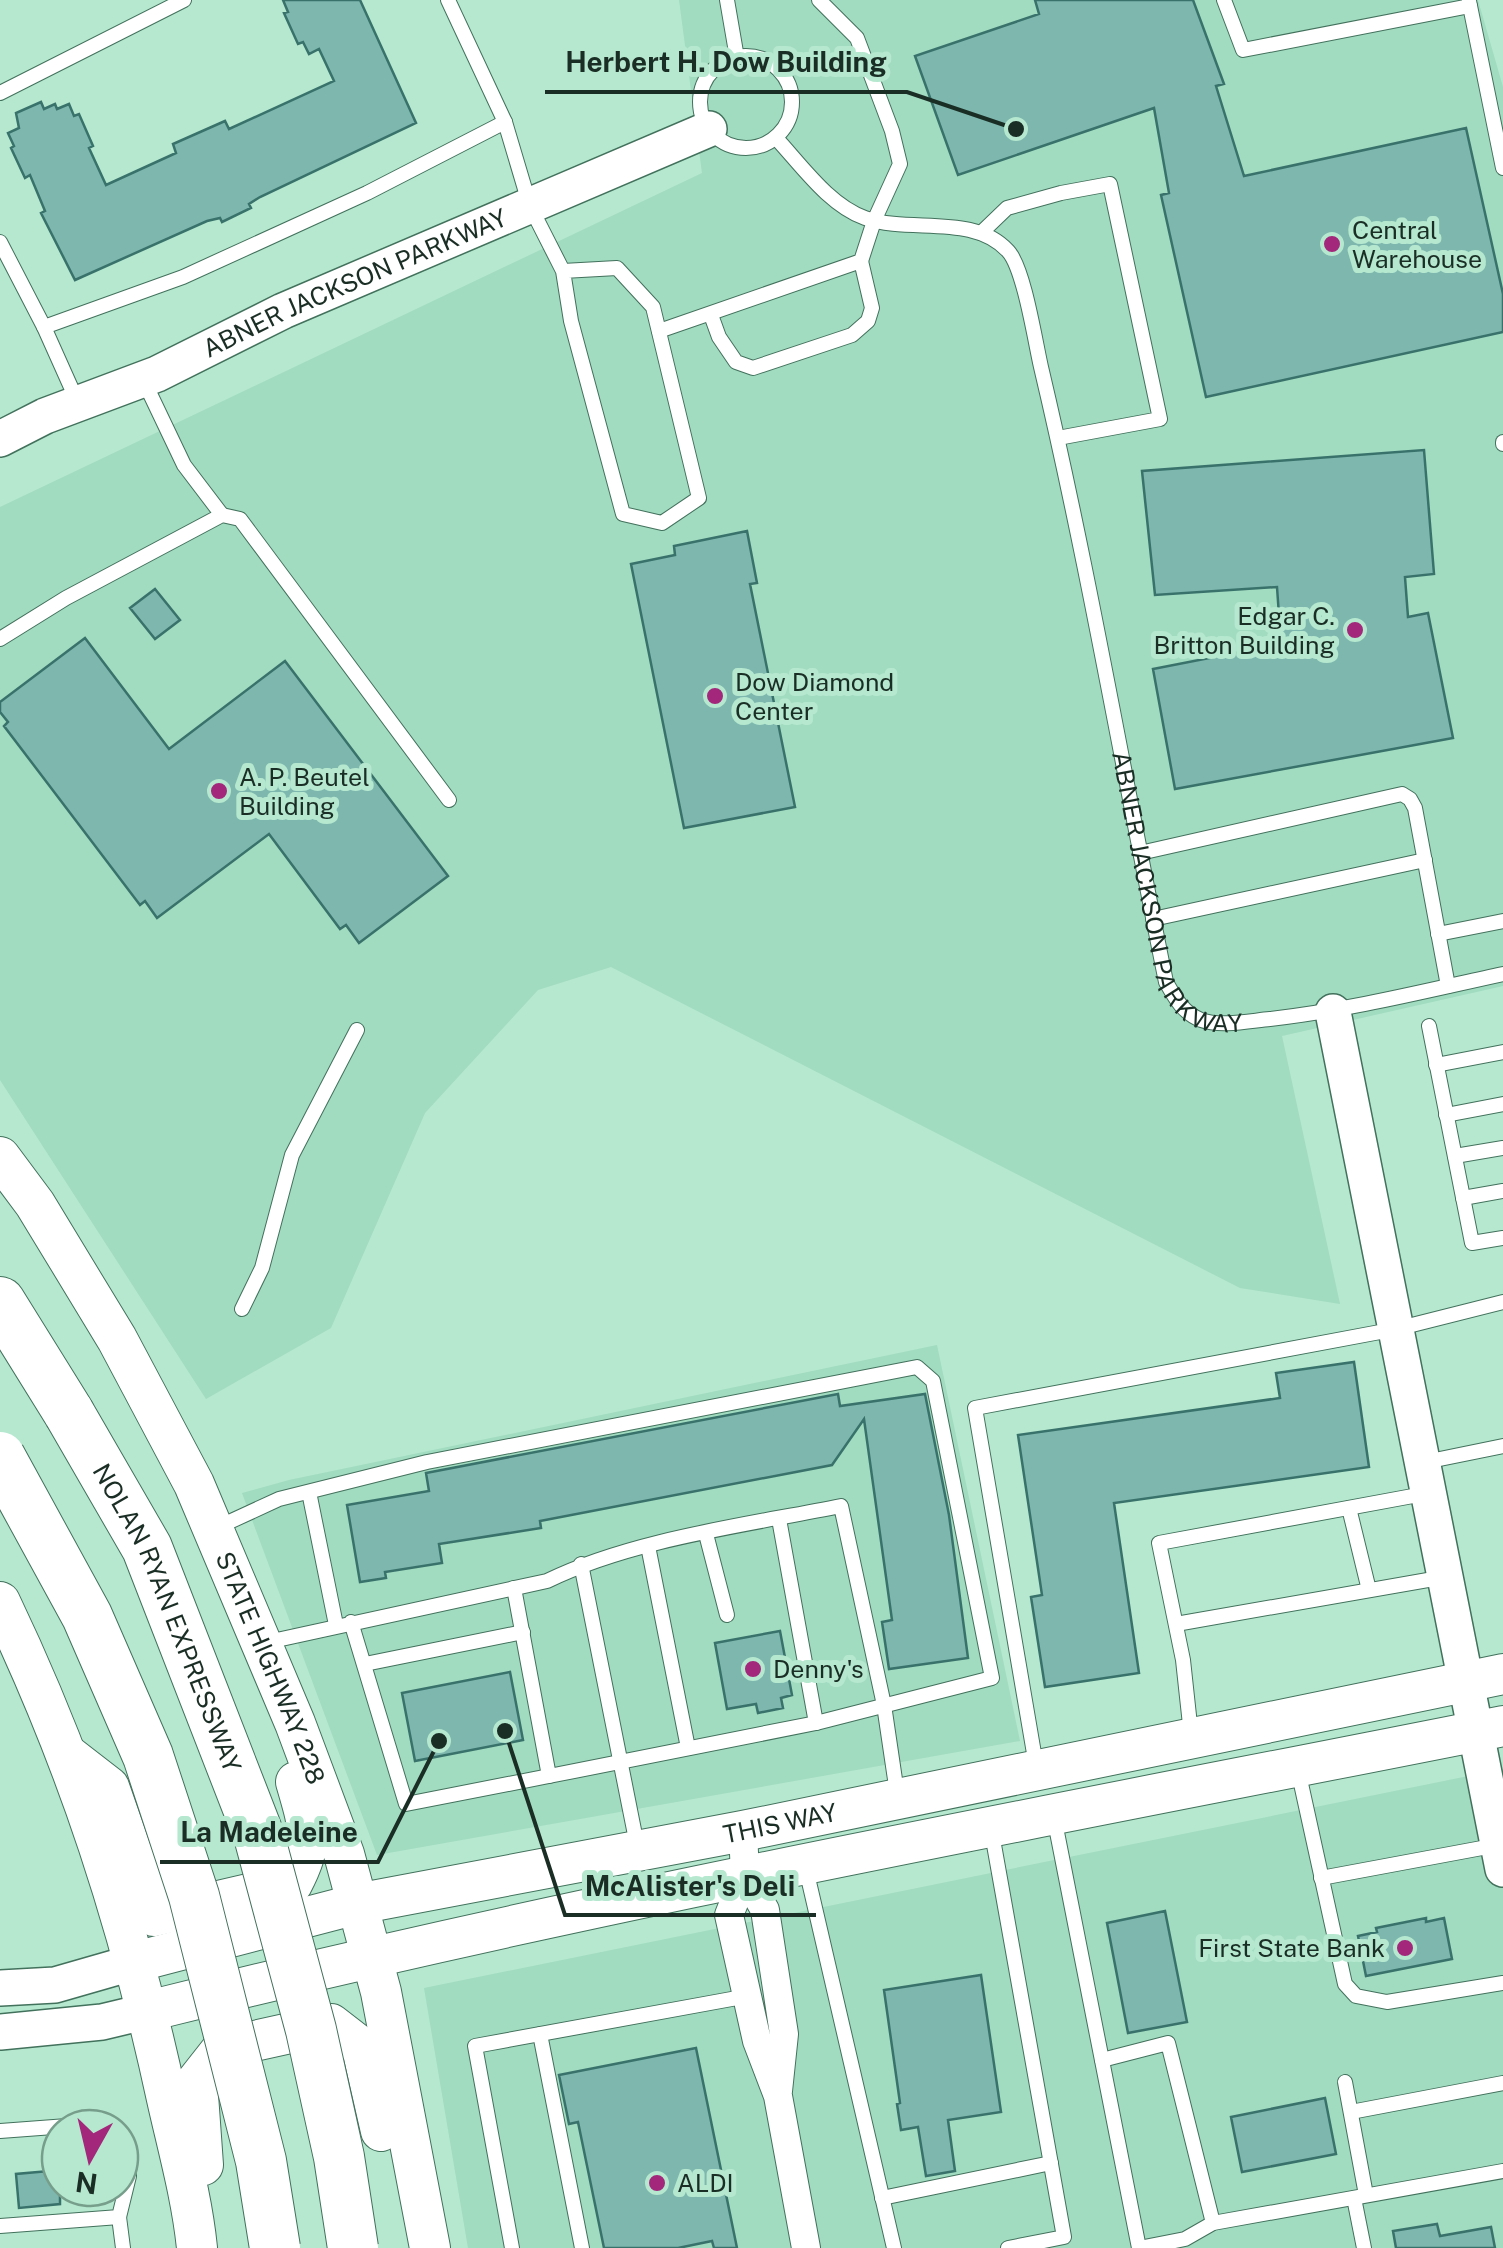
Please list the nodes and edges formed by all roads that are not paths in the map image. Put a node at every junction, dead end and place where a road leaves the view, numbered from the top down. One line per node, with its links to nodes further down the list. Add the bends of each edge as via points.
1 (184, 0): 8 (lane)
2 (448, 0): 9 (lane)
3 (727, 0): 7 (lane)
4 (820, 0): 14 (lane, via 857,38 892,131 900,164)
5 (1224, 0): 6 (lane, via 1243,50)
6 (1470, 3): 12 (lane)
7 (737, 58): 10 (lane, via 720,64 703,87 700,102); 11 (lane, via 763,60 787,80 792,110)
8 (0, 92)
9 (505, 122): 13 (lane); 20 (lane, via 183,277)
10 (709, 129): 11 (lane, via 732,146 762,146); 13 (street, ABNER JACKSON PARKWAY)
11 (776, 138): 14 (lane, via 820,187)
12 (1503, 168)
13 (530, 206): 18 (lane); 22 (street, ABNER JACKSON PARKWAY)
14 (874, 220): 15 (lane); 17 (lane)
15 (981, 233): 25 (lane, ABNER JACKSON PARKWAY, via 1012,254); 25 (lane, via 1008,208 1110,184 1160,419)
16 (0, 242): 20 (lane)
17 (860, 260): 19 (lane); 19 (lane, via 872,308 852,334 753,368 736,362)
18 (562, 271): 21 (lane, via 617,268 653,306); 21 (lane, via 623,514 662,522 698,498)
19 (711, 315): 21 (lane)
20 (44, 327): 23 (lane)
21 (660, 331)
22 (144, 379): 23 (street, ABNER JACKSON PARKWAY); 26 (lane, via 184,464)
23 (78, 404): 24 (street, ABNER JACKSON PARKWAY)
24 (0, 438)
25 (1058, 438): 29 (lane, ABNER JACKSON PARKWAY)
26 (222, 515): 27 (lane); 28 (lane, via 240,519)
27 (0, 639)
28 (449, 800)
29 (1140, 853): 30 (lane, via 1402,794 1415,808); 31 (lane, ABNER JACKSON PARKWAY)
30 (1424, 860): 31 (lane); 33 (lane)
31 (1153, 919): 36 (lane, ABNER JACKSON PARKWAY, via 1166,982 1197,1019)
32 (1503, 921): 33 (lane)
33 (1438, 934): 35 (lane)
34 (1503, 974): 35 (lane)
35 (1448, 986): 36 (lane)
36 (1332, 1012): 52 (street)
37 (1429, 1026): 40 (lane)
38 (357, 1030): 51 (lane, via 292,1155 262,1268)
39 (1503, 1052): 40 (lane)
40 (1436, 1065): 42 (lane)
41 (1503, 1104): 42 (lane)
42 (1446, 1115): 44 (lane)
43 (1503, 1148): 44 (lane)
44 (1455, 1156): 47 (lane)
45 (0, 1157): 59 (main road, STATE HIGHWAY 228, via 116,1339)
46 (1503, 1191): 47 (lane)
47 (1463, 1198): 48 (lane, via 1472,1243)
48 (1503, 1238)
49 (0, 1302): 124 (highway, NOLAN RYAN EXPRESSWAY, bridge, via 147,1548 260,1836 311,2030)
50 (1503, 1302): 52 (lane)
51 (242, 1310)
52 (1396, 1328): 55 (street); 83 (lane, via 976,1408)
53 (1503, 1446): 55 (lane)
54 (0, 1457): 123 (highway, bridge, via 87,1616 148,1756 194,1896 262,2161)
55 (1426, 1478): 57 (lane); 63 (street)
56 (309, 1492): 59 (lane); 68 (lane); 74 (lane, via 427,1462 917,1367 934,1381 992,1678)
57 (1349, 1508): 65 (lane); 69 (lane, via 1159,1543)
58 (779, 1519): 60 (lane); 74 (lane, via 841,1506); 76 (lane)
59 (214, 1530): 71 (main road, STATE HIGHWAY 228)
60 (706, 1534): 61 (lane); 67 (lane)
61 (648, 1546): 62 (lane); 79 (lane)
62 (580, 1564): 64 (lane); 81 (lane)
63 (1446, 1576): 65 (lane); 73 (street)
64 (514, 1588): 68 (lane); 70 (lane)
65 (1368, 1590): 69 (lane)
66 (0, 1602): 80 (main road)
67 (727, 1615)
68 (344, 1624): 71 (lane); 72 (lane)
69 (1176, 1624): 78 (lane)
70 (523, 1632): 72 (lane); 84 (lane)
71 (260, 1644): 75 (main road, STATE HIGHWAY 228)
72 (365, 1664): 84 (lane, via 406,1804)
73 (1485, 1677): 77 (street); 78 (main road, THIS WAY)
74 (884, 1705): 76 (lane); 86 (lane)
75 (295, 1723): 80 (main road, via 287,1752 308,1823 307,1856 292,1884 154,1916 109,1786); 95 (main road, STATE HIGHWAY 228)
76 (816, 1724): 79 (lane)
77 (1490, 1728): 82 (main road, THIS WAY); 91 (street)
78 (1192, 1740): 83 (main road, THIS WAY); 85 (main road)
79 (688, 1748): 81 (lane)
80 (69, 1756): 97 (main road)
81 (620, 1762): 84 (lane); 90 (lane)
82 (1297, 1767): 85 (main road, THIS WAY); 94 (lane)
83 (1037, 1771): 86 (main road, THIS WAY)
84 (550, 1776)
85 (1202, 1785): 87 (main road, THIS WAY)
86 (898, 1799): 89 (main road, THIS WAY)
87 (1054, 1814): 88 (main road, THIS WAY); 104 (lane)
88 (990, 1827): 92 (main road, THIS WAY); 111 (lane)
89 (742, 1830): 90 (main road, THIS WAY); 93 (street)
90 (638, 1850): 95 (main road, THIS WAY)
91 (1501, 1857): 94 (lane)
92 (805, 1863): 93 (main road, THIS WAY); 114 (lane)
93 (745, 1875): 96 (main road, THIS WAY); 100 (street, via 729,1915); 107 (street, via 765,1910 784,2034)
94 (1322, 1878): 98 (lane, via 1345,1984 1356,1996 1387,2002)
95 (357, 1904): 96 (main road, STATE HIGHWAY 228); 97 (main road, THIS WAY)
96 (371, 1955): 101 (main road, THIS WAY); 115 (main road, STATE HIGHWAY 228)
97 (135, 1962): 99 (street, THIS WAY, via 55,1985); 101 (main road)
98 (1503, 1983)
99 (0, 1988)
100 (748, 1996): 103 (lane); 107 (street)
101 (148, 2010): 102 (street, THIS WAY, via 102,2022); 120 (main road)
102 (0, 2032)
103 (540, 2034): 126 (lane, via 474,2046); 127 (lane)
104 (1102, 2060): 118 (lane, via 1168,2043); 130 (lane)
105 (1346, 2082): 108 (lane)
106 (1503, 2083): 108 (lane)
107 (778, 2096): 121 (street)
108 (1351, 2112): 113 (lane)
109 (40, 2128): 110 (lane)
110 (0, 2131)
111 (1051, 2163): 114 (lane); 129 (lane, via 1064,2237)
112 (1503, 2171): 113 (lane)
113 (1360, 2196): 118 (lane); 131 (lane)
114 (882, 2198): 128 (lane)
115 (420, 2199): 120 (main road, via 392,2178 362,2048 331,2024 222,2048 196,2081 206,2203); 125 (main road, STATE HIGHWAY 228)
116 (121, 2208): 117 (lane)
117 (119, 2217): 119 (lane); 122 (lane)
118 (1213, 2223): 130 (lane, via 1184,2239)
119 (0, 2226)
120 (196, 2237)
121 (800, 2245)
122 (123, 2248)
123 (275, 2248)
124 (352, 2248)
125 (430, 2248)
126 (512, 2248)
127 (582, 2248)
128 (894, 2248)
129 (1008, 2248)
130 (1139, 2248)
131 (1364, 2248)

